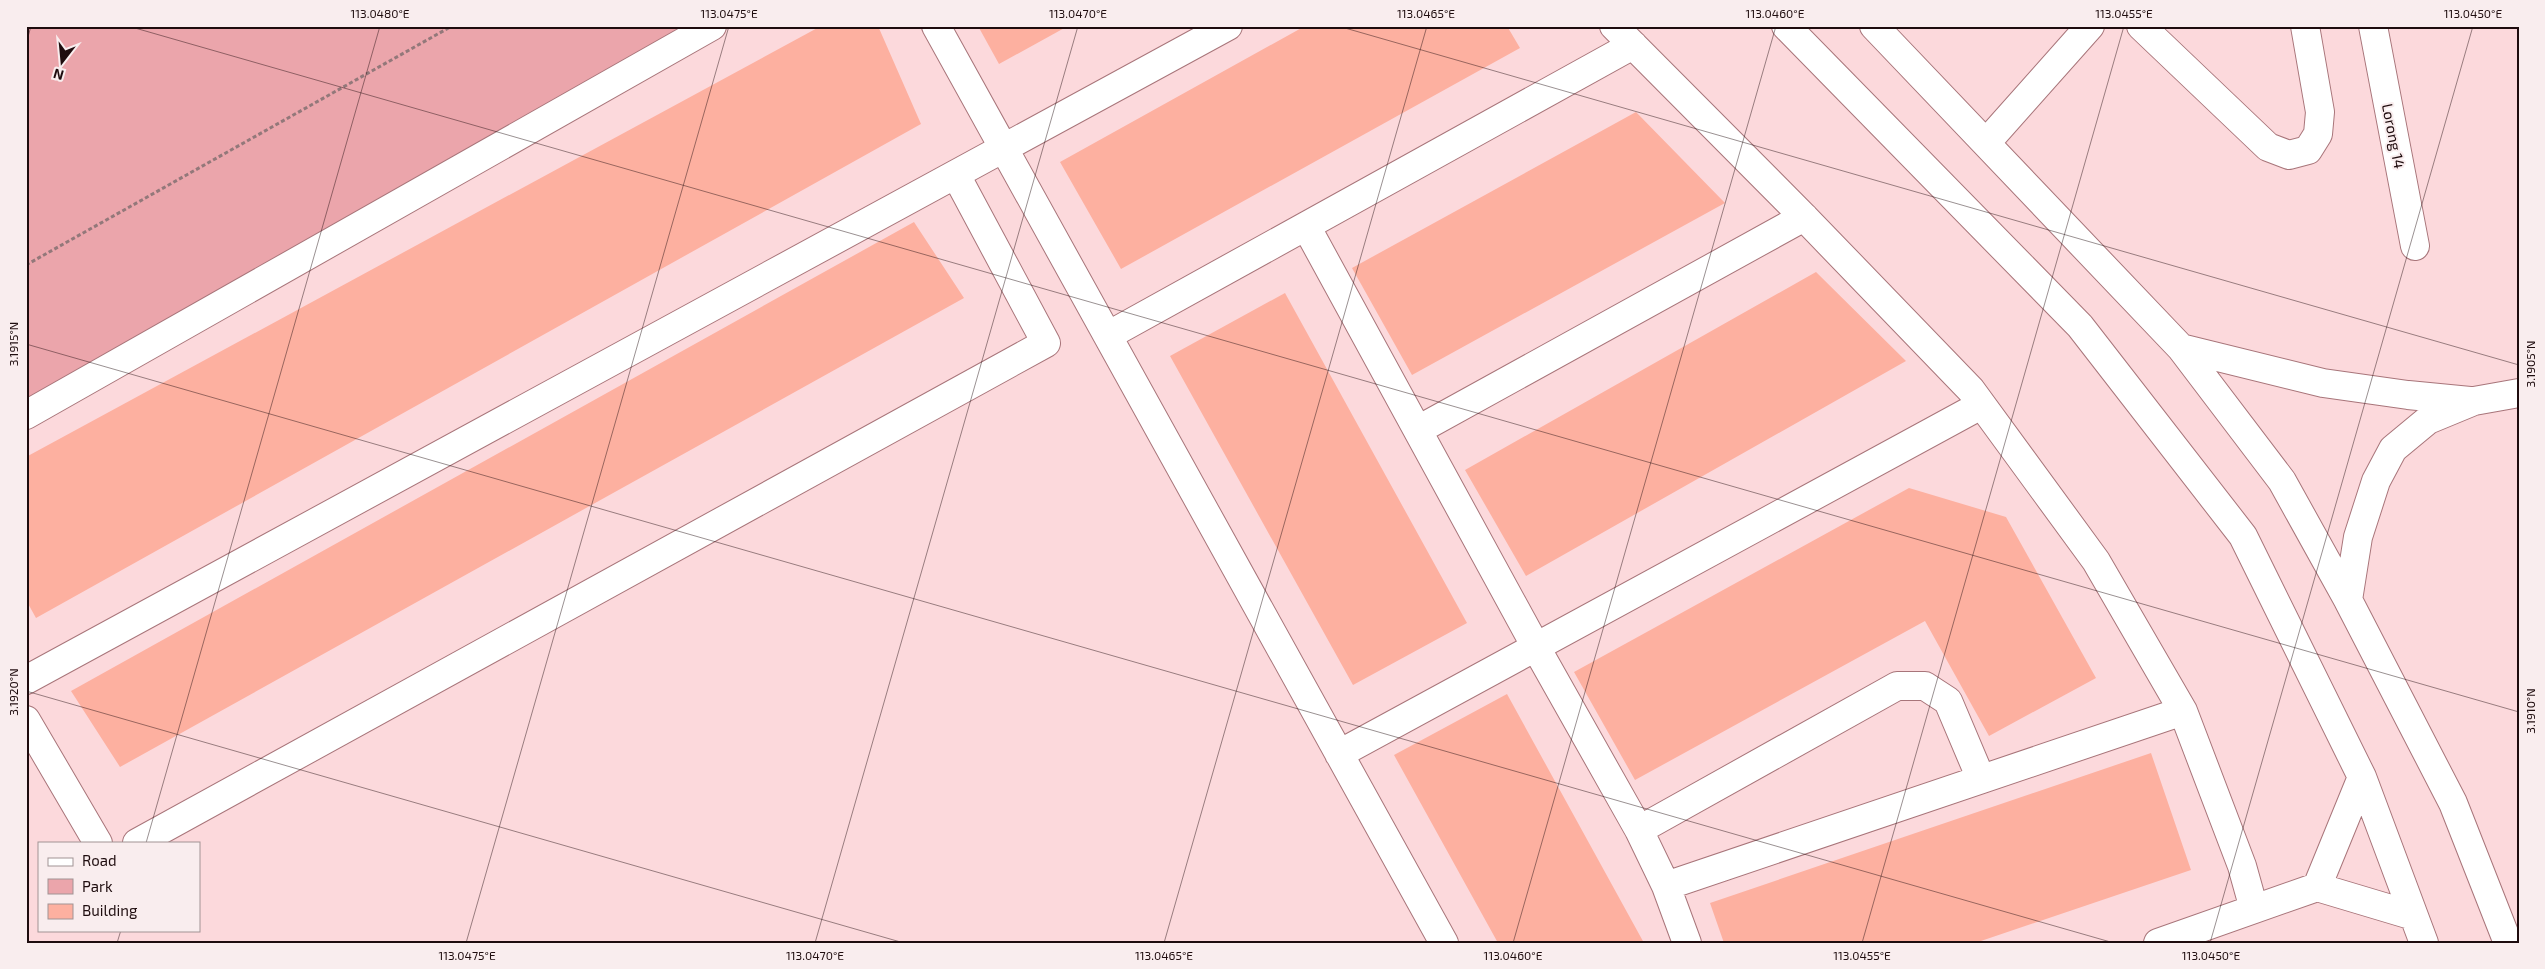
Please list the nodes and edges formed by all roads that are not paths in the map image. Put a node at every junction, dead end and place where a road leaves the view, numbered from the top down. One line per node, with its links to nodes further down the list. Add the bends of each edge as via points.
1 (712, 26): 23 (street)
2 (936, 26): 13 (street)
3 (1228, 26): 13 (street)
4 (1614, 26): 11 (street)
5 (1786, 26): 31 (street, via 2080,326 2243,536)
6 (1874, 26): 12 (street)
7 (2090, 26): 12 (street)
8 (2141, 26): 9 (street, via 2268,147 2289,155 2308,150 2318,134 2320,112)
9 (2305, 26)
10 (2373, 26): 17 (street, Lorong 14)
11 (1633, 45): 15 (street); 16 (street)
12 (1986, 143): 19 (street)
13 (1005, 148): 14 (street); 18 (street)
14 (956, 175): 27 (street); 35 (street, via 1046,343)
15 (1804, 218): 22 (street); 24 (street)
16 (1306, 226): 18 (street); 24 (street)
17 (2415, 246)
18 (1109, 335): 30 (street)
19 (2181, 348): 21 (street, via 2323,383); 25 (street, via 2282,481)
20 (2519, 393): 21 (street)
21 (2474, 401): 25 (street, via 2428,420 2393,449 2376,481 2358,537)
22 (1981, 405): 26 (street); 28 (street, via 2096,561)
23 (26, 415)
24 (1418, 430): 26 (street)
25 (2348, 600): 44 (street, via 2453,802)
26 (1536, 647): 30 (street); 33 (street)
27 (26, 680)
28 (2183, 711): 32 (street); 38 (street, via 2242,866)
29 (26, 720): 34 (street)
30 (1339, 754): 40 (street)
31 (2362, 777): 37 (street); 39 (street)
32 (1981, 779): 33 (street, via 1948,701 1925,686 1897,686); 36 (street)
33 (1639, 830): 36 (street)
34 (97, 842)
35 (139, 842)
36 (1666, 886): 41 (street)
37 (2317, 887): 38 (street); 39 (street)
38 (2254, 909): 42 (street)
39 (2414, 916): 43 (street)
40 (1444, 943)
41 (1687, 943)
42 (2158, 943)
43 (2424, 943)
44 (2508, 943)

